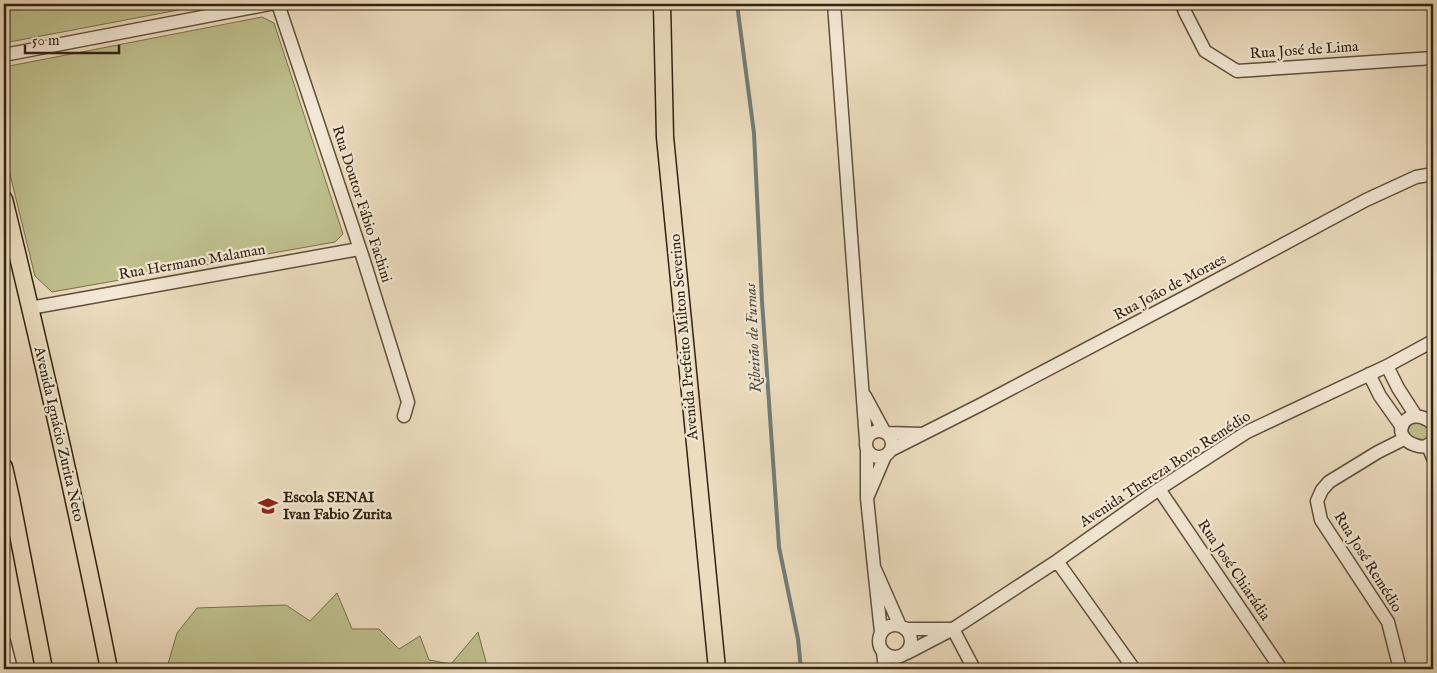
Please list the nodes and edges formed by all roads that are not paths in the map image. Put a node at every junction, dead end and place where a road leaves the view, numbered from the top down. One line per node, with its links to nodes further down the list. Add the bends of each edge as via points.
1 (270, 4): 6 (street)
2 (278, 4): 10 (street, Rua Doutor Fábio Fachini)
3 (662, 4): 41 (main road, Avenida Prefeito Milton Severino, via 665,137)
4 (834, 4): 15 (street)
5 (1182, 4): 7 (street, Rua José de Lima, via 1205,51 1237,71)
6 (4, 55)
7 (1433, 58)
8 (1433, 174): 21 (street, Rua João de Moraes, via 1416,177 1366,200)
9 (4, 199): 11 (main road, Avenida Ignácio Zurita Neto)
10 (359, 249): 11 (street, Rua Hermano Malaman); 16 (street, Rua Doutor Fábio Fachini, via 408,402)
11 (30, 308): 40 (main road, Avenida Ignácio Zurita Neto)
12 (1433, 342): 13 (street, Avenida Thereza Bovo Remédio)
13 (1387, 366): 14 (street, Avenida Thereza Bovo Remédio); 17 (street)
14 (1369, 374): 20 (street); 27 (street, Avenida Thereza Bovo Remédio, via 1247,432)
15 (862, 392): 19 (street); 23 (street)
16 (404, 416)
17 (1416, 416): 18 (street); 20 (street, via 1404,421)
18 (1433, 424)
19 (886, 432): 21 (street, Rua João de Moraes); 23 (street, via 872,433); 24 (street, via 893,441)
20 (1403, 433): 22 (street, via 1409,443 1421,447); 47 (street, Rua José Remédio, via 1329,482 1317,501 1321,520 1388,622)
21 (925, 434): 24 (street, Rua João de Moraes)
22 (1430, 444): 25 (street)
23 (867, 445): 24 (street, via 870,453 877,457); 28 (street)
24 (888, 453): 28 (street)
25 (1433, 458)
26 (4, 468): 29 (main road)
27 (1159, 489): 30 (street, Avenida Thereza Bovo Remédio); 46 (street, Rua José Chiarádia)
28 (867, 498): 31 (street)
29 (7, 502): 39 (main road)
30 (1057, 561): 33 (street, Avenida Thereza Bovo Remédio); 45 (street)
31 (874, 567): 32 (street); 34 (street)
32 (903, 627): 33 (street); 34 (street, via 890,626); 37 (street, via 910,635 911,643)
33 (953, 629): 37 (street, Avenida Thereza Bovo Remédio); 44 (street)
34 (881, 632): 36 (street, via 878,643)
35 (4, 648): 38 (street)
36 (882, 652): 37 (street, via 892,658); 42 (street)
37 (905, 654): 43 (street)
38 (11, 669)
39 (44, 669)
40 (109, 669)
41 (717, 669)
42 (885, 669)
43 (898, 669)
44 (974, 669)
45 (1134, 669)
46 (1281, 669)
47 (1400, 669)

